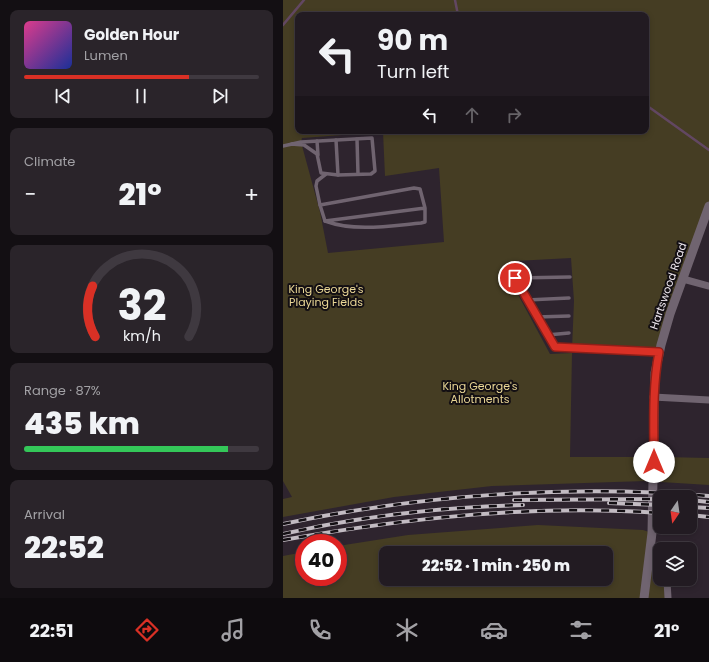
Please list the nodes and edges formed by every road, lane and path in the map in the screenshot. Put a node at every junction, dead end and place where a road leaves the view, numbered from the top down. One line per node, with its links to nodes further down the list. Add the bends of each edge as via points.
1 (357, 139): 2 (lane); 8 (lane); 8 (lane, via 373,139 375,171 371,174)
2 (336, 140): 3 (lane); 9 (lane)
3 (317, 141): 4 (lane); 6 (lane)
4 (291, 144): 5 (lane); 6 (lane, via 304,145)
5 (283, 146)
6 (318, 155): 7 (lane, via 319,170 321,174)
7 (326, 174): 9 (lane); 10 (lane, via 317,181 316,186)
8 (358, 174): 9 (lane)
9 (338, 175)
10 (320, 205): 12 (lane, via 414,188 423,192); 13 (lane)
11 (709, 206): 15 (street, Hartswood Road)
12 (425, 208): 13 (lane); 13 (lane, via 425,222 421,223 362,228 337,226)
13 (325, 221)
14 (570, 277): 18 (lane, via 515,278)
15 (683, 279): 16 (street); 23 (street, Hartswood Road)
16 (709, 286)
17 (569, 298): 18 (lane)
18 (527, 300): 20 (lane)
19 (569, 316): 20 (lane)
20 (537, 317): 22 (lane)
21 (569, 334): 22 (lane)
22 (547, 335): 23 (lane, via 553,345 560,349)
23 (659, 352): 24 (street, Hartswood Road)
24 (653, 397): 25 (street); 27 (street, Hartswood Road, via 653,533)
25 (709, 400)
26 (667, 586): 28 (street)
27 (644, 598)
28 (668, 598)

